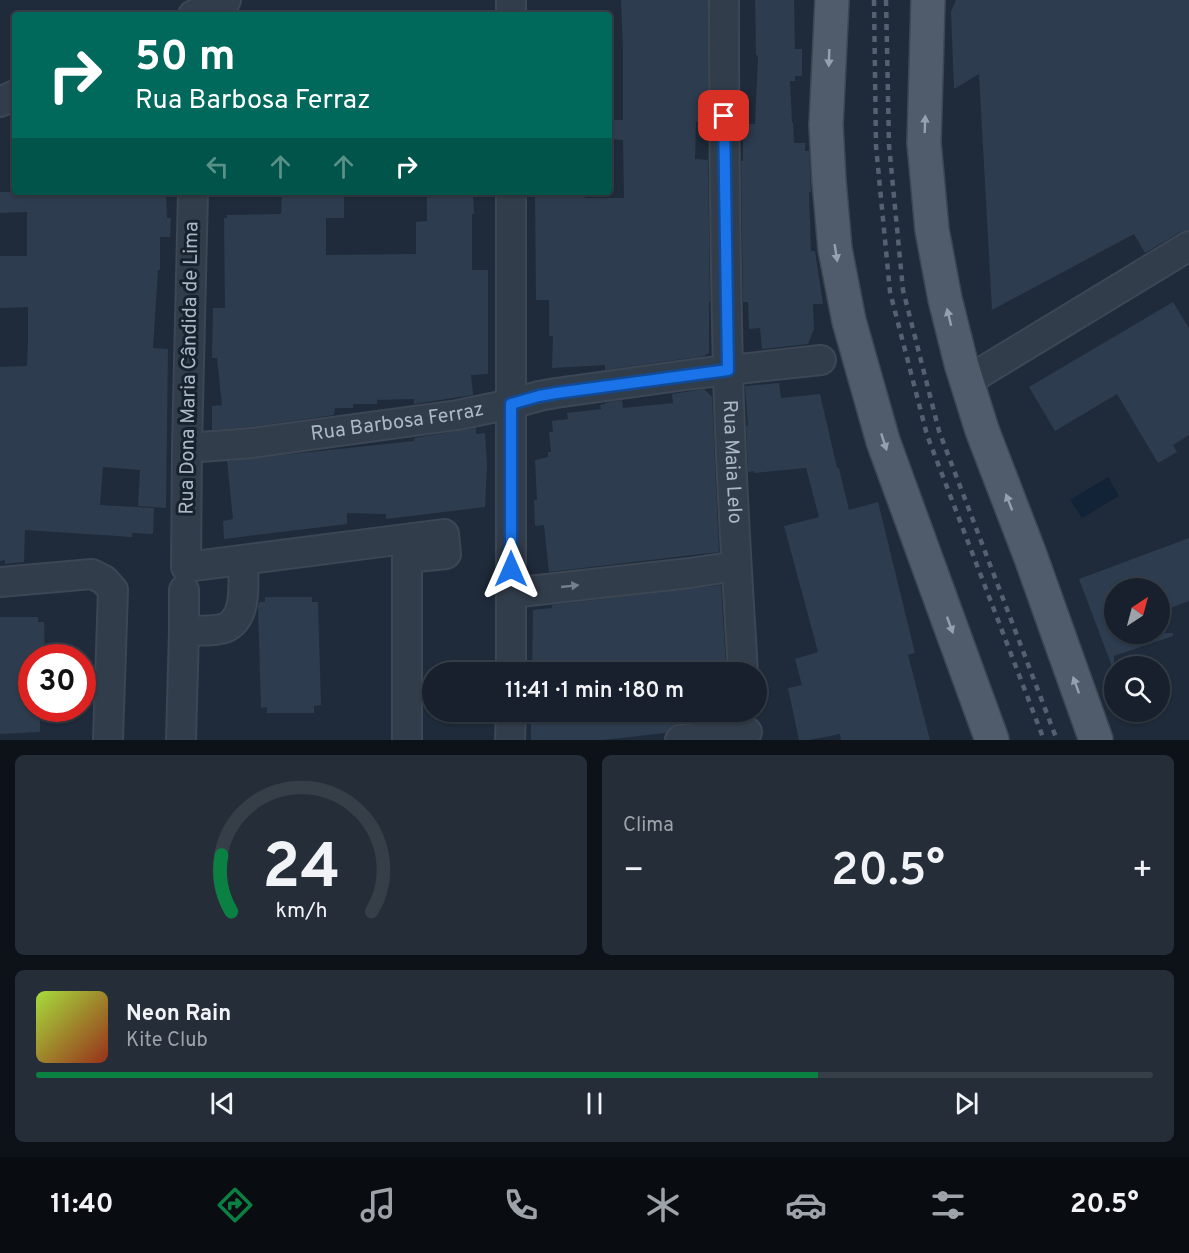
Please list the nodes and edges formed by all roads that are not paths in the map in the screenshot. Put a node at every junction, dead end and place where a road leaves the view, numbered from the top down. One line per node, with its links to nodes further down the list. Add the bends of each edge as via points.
1 (226, 0): 5 (street)
2 (724, 0): 10 (street, Rua Maia Lelo)
3 (832, 0): 29 (main road, one-way to 29, via 826,125 835,249 849,321 883,441)
4 (929, 0): 11 (main road, one-way to 4, via 932,230 924,143)
5 (200, 12)
6 (193, 195): 13 (street, Rua Dona Maria Cândida de Lima)
7 (511, 195): 12 (street)
8 (1189, 246): 11 (street)
9 (821, 360): 10 (street, Rua Barbosa Ferraz)
10 (728, 370): 12 (street, Rua Barbosa Ferraz, via 556,393); 15 (street, Rua Maia Lelo)
11 (967, 381): 30 (main road, one-way to 11)
12 (511, 404): 13 (street, Rua Barbosa Ferraz, via 252,443); 18 (street)
13 (187, 448): 14 (street, Rua Dona Maria Cândida de Lima, via 186,567)
14 (243, 560): 19 (street, via 243,601 238,616 227,627); 26 (street, via 444,534 446,554 407,558)
15 (736, 566): 18 (street, one-way to 15); 21 (street, Rua Maia Lelo)
16 (0, 582): 24 (street, via 92,574 113,590)
17 (184, 590): 19 (street)
18 (511, 593): 20 (street)
19 (184, 631): 25 (street)
20 (511, 662)
21 (742, 662)
22 (511, 722): 27 (street)
23 (747, 728): 28 (street)
24 (108, 740)
25 (181, 740)
26 (407, 740)
27 (510, 740)
28 (680, 740)
29 (992, 740)
30 (1096, 740)

